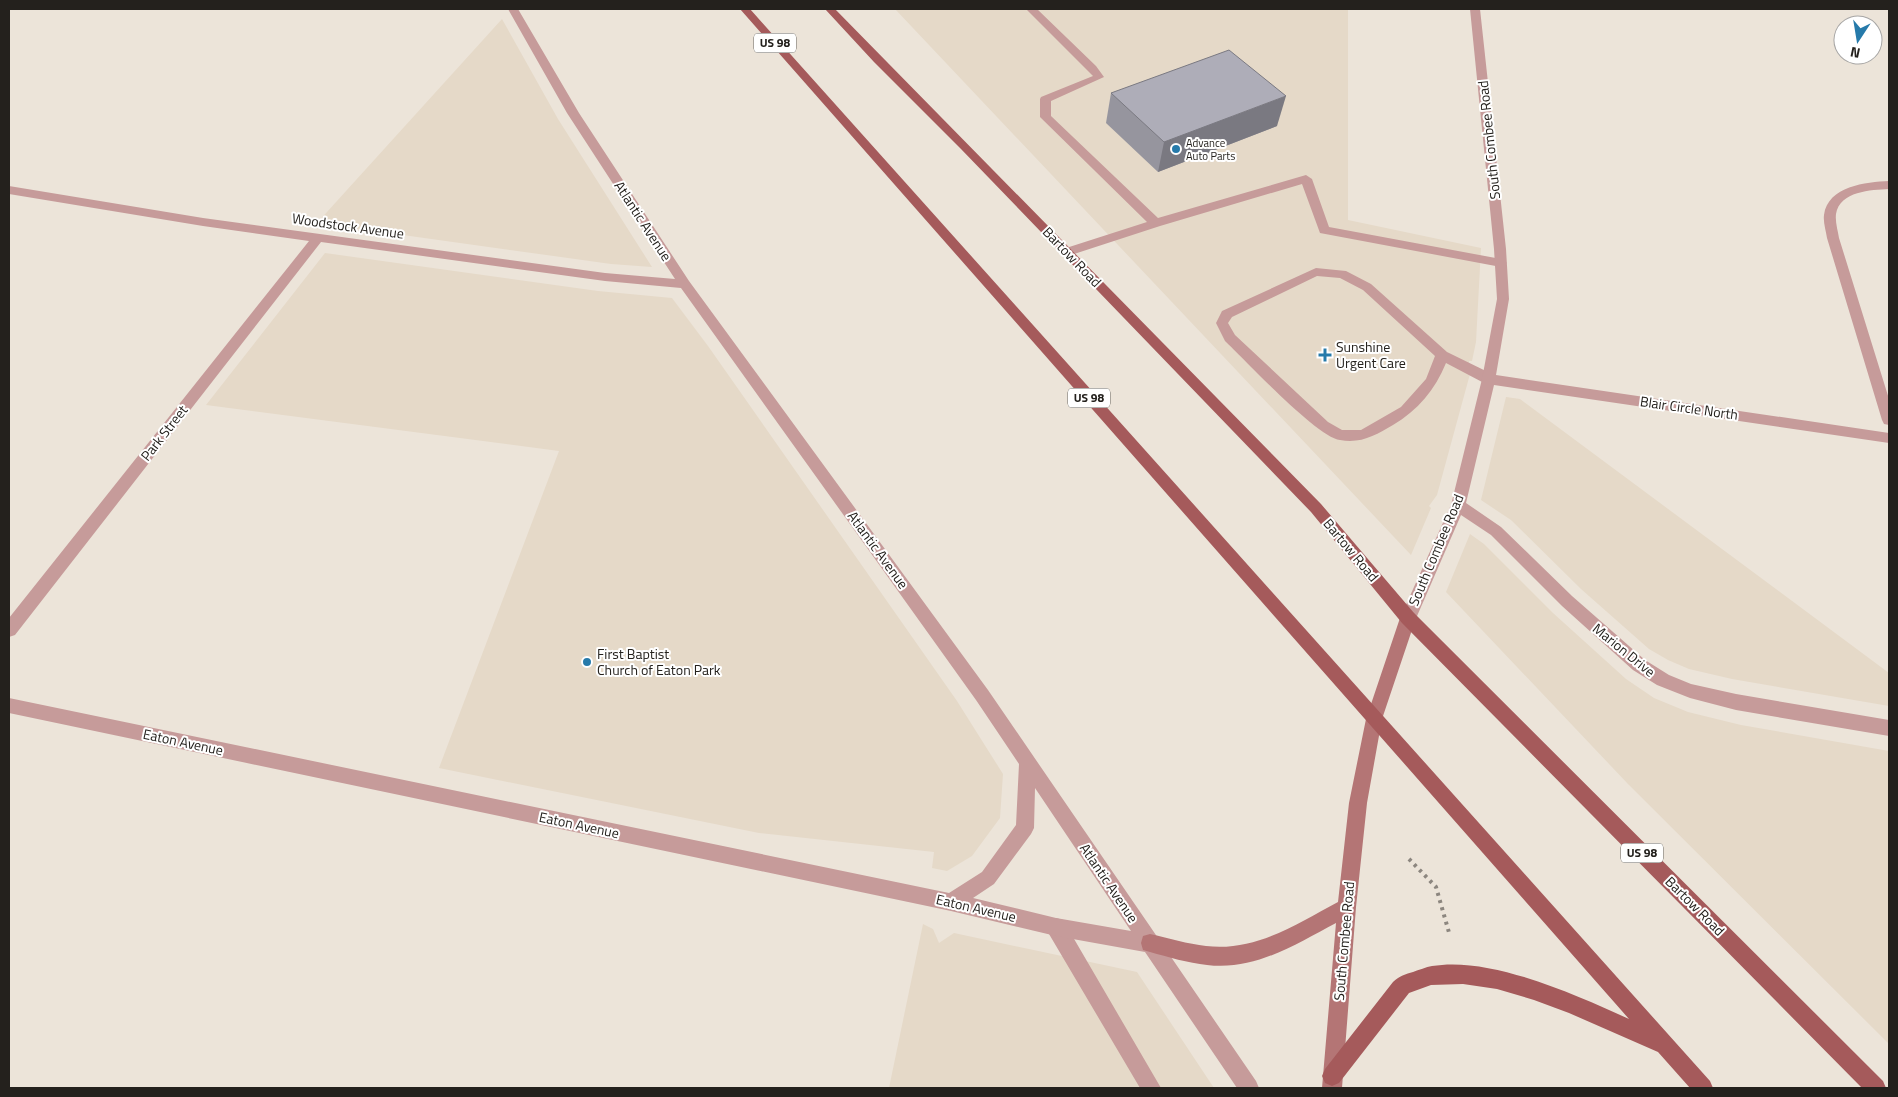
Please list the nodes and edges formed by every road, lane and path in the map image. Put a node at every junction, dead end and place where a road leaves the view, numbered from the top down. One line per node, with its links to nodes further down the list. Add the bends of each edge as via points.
1 (513, 9): 12 (street, Atlantic Avenue, via 573,113)
2 (745, 9): 21 (main road, US 98)
3 (830, 9): 10 (main road, Bartow Road / US 98)
4 (1031, 9): 8 (street, via 1099,77 1045,99 1046,117)
5 (1475, 9): 11 (street, South Combee Road)
6 (1889, 186): 15 (street, via 1866,186 1840,197 1830,213 1833,238)
7 (9, 190): 9 (street, Woodstock Avenue, via 203,222)
8 (1156, 223): 10 (street); 11 (street, via 1306,179 1324,230)
9 (319, 237): 12 (street, Woodstock Avenue, via 605,277); 19 (street, Park Street)
10 (1067, 252): 18 (main road, Bartow Road / US 98, via 1316,508)
11 (1501, 263): 14 (street, South Combee Road, via 1503,299)
12 (685, 284): 23 (street, Atlantic Avenue)
13 (1442, 355): 13 (street, Blair Circle North, via 1432,381 1406,411 1363,435 1340,435 1323,426 1230,338 1222,323 1227,314 1316,272 1342,274 1367,288); 14 (street, Blair Circle North)
14 (1489, 379): 16 (street, Blair Circle North); 17 (street, South Combee Road)
15 (1889, 420)
16 (1889, 438)
17 (1458, 505): 18 (street, South Combee Road); 22 (street, Marion Drive, via 1496,531 1567,601 1639,665 1663,680 1690,691 1736,702)
18 (1408, 618): 21 (main road, South Combee Road); 35 (main road, Bartow Road / US 98)
19 (9, 630)
20 (9, 706): 25 (street, Eaton Avenue)
21 (1374, 719): 26 (main road, South Combee Road, via 1358,804); 30 (main road, US 98)
22 (1889, 728)
23 (1028, 762): 25 (street, via 1025,828 988,878); 29 (street, Atlantic Avenue)
24 (1409, 859): 28 (path, via 1436,887)
25 (951, 902): 27 (street, Eaton Avenue)
26 (1347, 906): 29 (main road, via 1270,948 1239,955 1207,956); 31 (main road, South Combee Road)
27 (1056, 926): 29 (street, Eaton Avenue); 32 (street)
28 (1450, 936)
29 (1150, 943): 33 (street, Atlantic Avenue)
30 (1664, 1044): 31 (main road, via 1576,1006 1499,980 1460,974 1431,975 1404,984); 34 (main road, US 98)
31 (1332, 1082)
32 (1151, 1088)
33 (1249, 1088)
34 (1704, 1088)
35 (1876, 1088)

